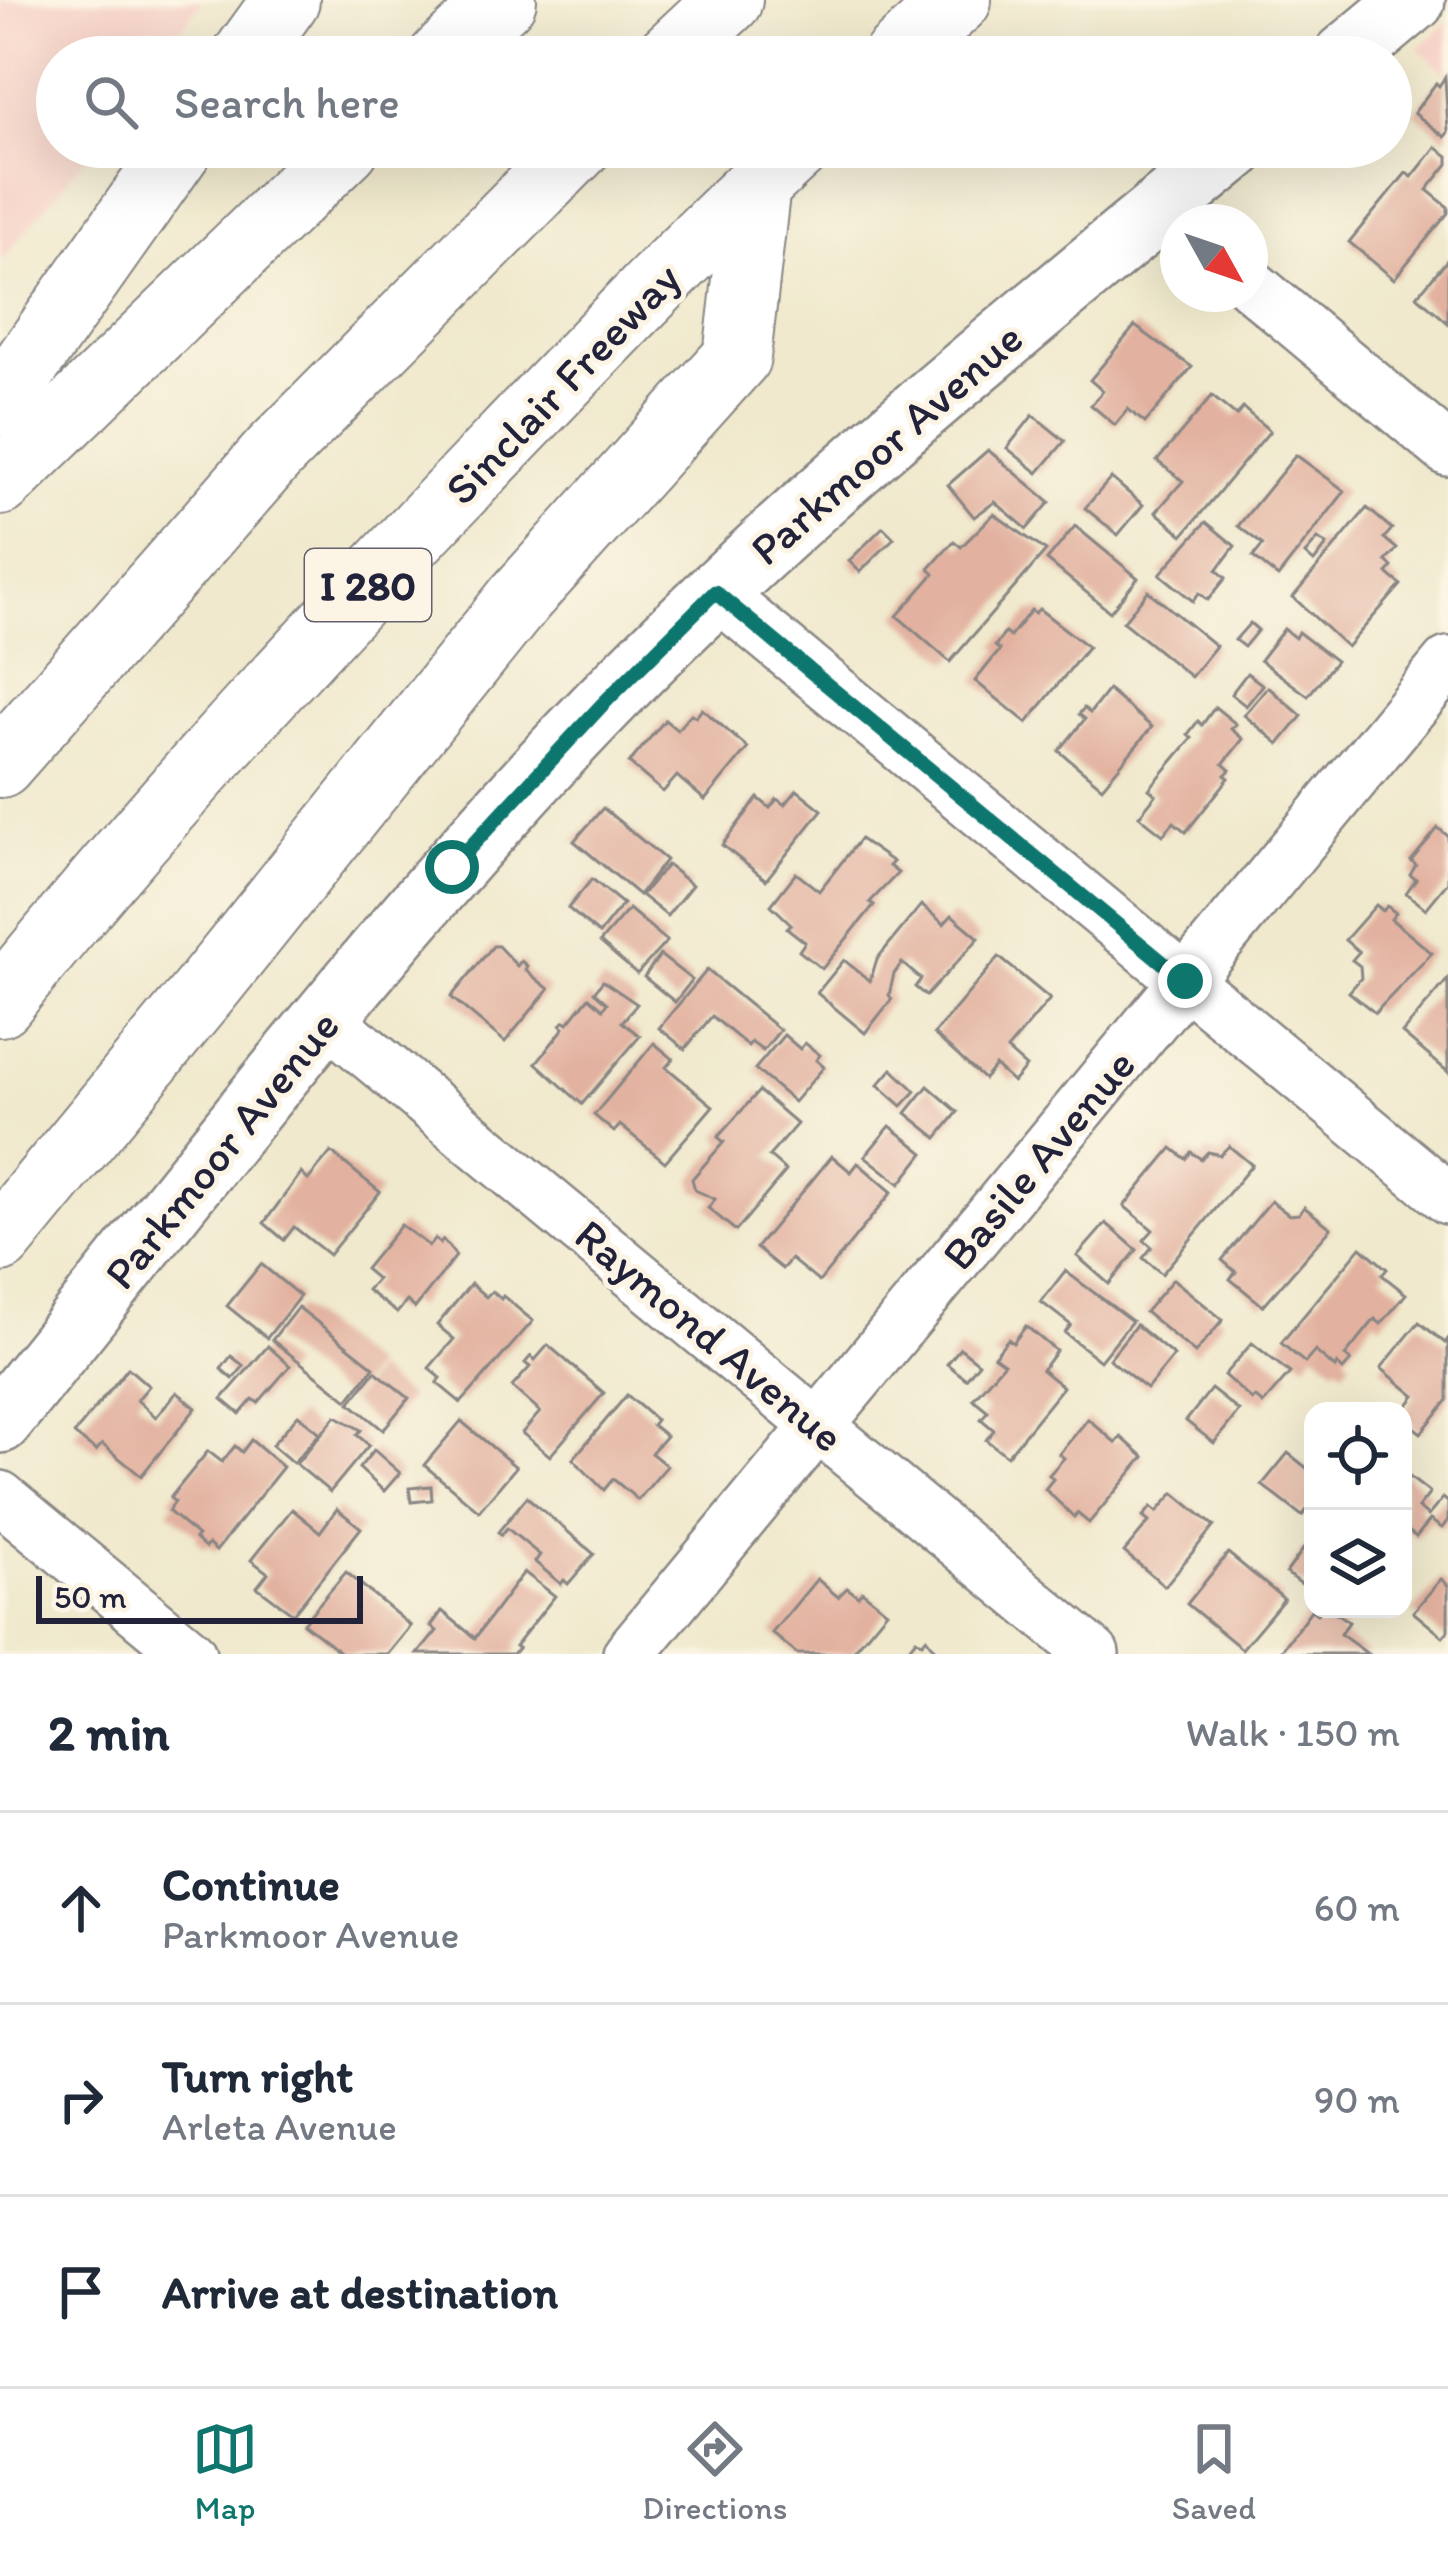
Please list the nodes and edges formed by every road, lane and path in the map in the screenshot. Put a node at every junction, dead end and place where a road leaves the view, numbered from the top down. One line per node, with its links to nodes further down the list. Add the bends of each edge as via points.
1 (286, 0): 6 (main road)
2 (503, 0): 7 (main road)
3 (729, 0): 8 (main road)
4 (958, 0): 9 (main road)
5 (1413, 0): 10 (street)
6 (260, 36)
7 (464, 36)
8 (690, 36)
9 (919, 36)
10 (1370, 36)
11 (165, 168): 20 (main road)
12 (324, 168): 22 (main road)
13 (557, 168): 25 (main road, via 274,453)
14 (775, 168): 27 (main road, Sinclair Freeway / I 280, via 380,573)
15 (777, 168): 30 (main road, via 737,357 520,598)
16 (1217, 168): 17 (street, Parkmoor Avenue)
17 (1183, 204)
18 (1160, 225): 23 (street, Parkmoor Avenue, via 837,481)
19 (1268, 299): 21 (street)
20 (0, 402)
21 (1448, 450)
22 (0, 482)
23 (715, 592): 26 (street); 28 (street, Parkmoor Avenue, via 452,867)
24 (1448, 663): 26 (street, Basile Avenue)
25 (0, 764)
26 (1185, 981): 29 (street); 32 (street, Basile Avenue)
27 (0, 1003)
28 (326, 1018): 31 (street, Parkmoor Avenue); 32 (street, Raymond Avenue)
29 (1448, 1198)
30 (0, 1239)
31 (0, 1421)
32 (818, 1425): 35 (street, Basile Avenue); 36 (street, Raymond Avenue)
33 (0, 1497): 34 (street)
34 (190, 1654)
35 (629, 1654)
36 (1093, 1654)

